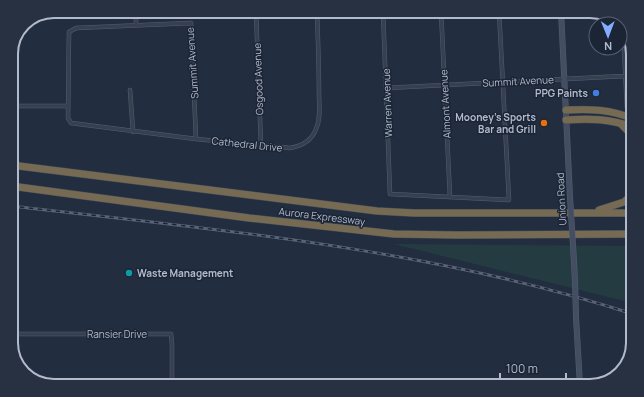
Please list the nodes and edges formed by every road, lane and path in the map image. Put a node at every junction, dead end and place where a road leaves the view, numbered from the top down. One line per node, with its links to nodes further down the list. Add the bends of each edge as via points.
1 (136, 18): 8 (street)
2 (256, 18): 28 (street, Osgood Avenue)
3 (317, 18): 28 (street, Cathedral Drive, via 319,118 316,131 308,141 295,147 284,149)
4 (383, 18): 15 (street, Warren Avenue)
5 (441, 18): 14 (street, Almont Avenue)
6 (499, 18): 13 (street)
7 (561, 18): 12 (main road, Union Road)
8 (136, 25): 19 (street, Summit Avenue, via 76,28 69,32); 27 (street, Summit Avenue, via 191,22)
9 (625, 56): 10 (street)
10 (625, 60): 11 (street)
11 (625, 76): 12 (street, Summit Avenue); 17 (street)
12 (564, 79): 13 (street, Summit Avenue); 20 (main road, Union Road)
13 (502, 82): 14 (street, Summit Avenue); 31 (street, via 509,200)
14 (445, 85): 15 (street, Summit Avenue); 31 (street, Almont Avenue)
15 (386, 88): 31 (street, Warren Avenue, via 390,194)
16 (130, 90): 26 (street)
17 (626, 92)
18 (18, 106): 19 (street)
19 (68, 106): 26 (street, Cathedral Drive, via 71,124)
20 (566, 110): 21 (highway, via 603,110); 22 (main road, Union Road)
21 (626, 116)
22 (566, 120): 23 (highway, via 601,119); 38 (main road, Union Road, bridge)
23 (619, 122): 24 (highway); 25 (highway)
24 (626, 124)
25 (626, 129)
26 (133, 132): 27 (street, Cathedral Drive)
27 (196, 139): 28 (street, Cathedral Drive)
28 (261, 146)
29 (18, 166): 33 (highway, Aurora Expressway, via 377,211)
30 (18, 187): 35 (highway, Aurora Expressway, via 394,234)
31 (450, 197)
32 (626, 200): 33 (highway)
33 (590, 212): 34 (highway, Aurora Expressway)
34 (626, 213)
35 (626, 234)
36 (18, 334): 37 (street, Ransier Drive, via 171,334)
37 (172, 379)
38 (580, 379)

